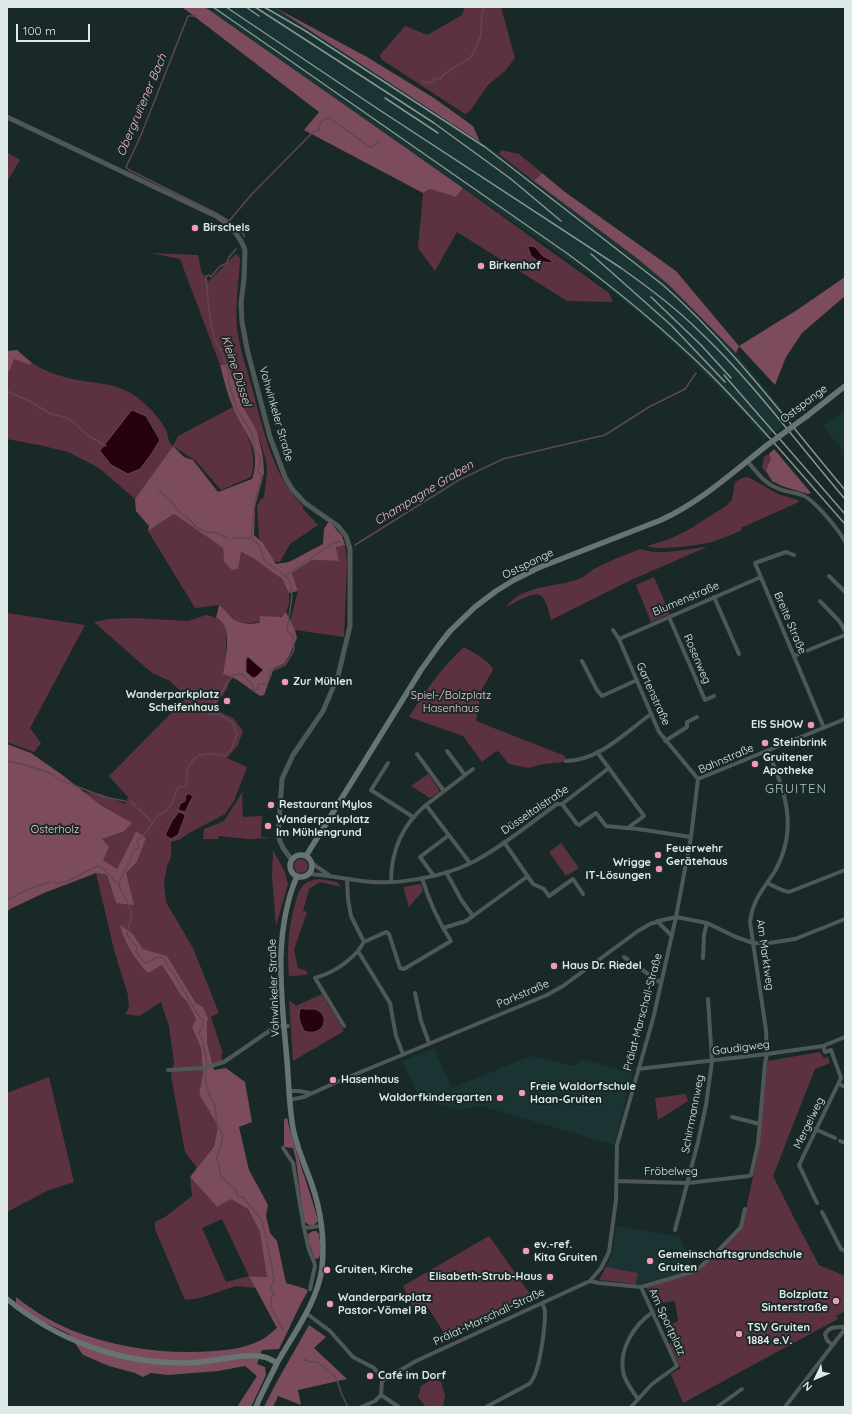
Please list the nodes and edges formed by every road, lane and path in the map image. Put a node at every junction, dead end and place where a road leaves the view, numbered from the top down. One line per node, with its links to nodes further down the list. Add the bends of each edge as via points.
1 (7, 117): 45 (street, Vohwinkeler Straße, via 216,216 232,229 244,247 246,258 241,304 242,322 275,451 285,476 297,495 308,506 338,526 346,536 350,550 350,626 338,676 323,711 293,755 282,779 278,836)
2 (845, 386): 3 (main road, Ostspange, bridge)
3 (747, 461): 4 (street, via 762,478 776,488 802,495 812,501 840,532); 44 (main road, Ostspange, via 701,498 681,510 528,572 496,592 463,618 438,644 420,670)
4 (845, 542)
5 (794, 555): 7 (street, Breite Straße, via 786,552 754,563)
6 (829, 576): 8 (street)
7 (761, 577): 9 (street, Blumenstraße); 17 (street, Breite Straße)
8 (845, 592)
9 (714, 597): 11 (street, Blumenstraße); 16 (street)
10 (820, 601): 13 (street)
11 (669, 617): 15 (street, Blumenstraße); 20 (street, Rosenweg, via 705,700)
12 (613, 630): 15 (street, Gartenstraße)
13 (845, 631)
14 (845, 635): 17 (street)
15 (619, 638): 19 (street, Gartenstraße)
16 (739, 654)
17 (794, 656): 24 (street, Breite Straße)
18 (582, 661): 19 (street, via 602,696)
19 (637, 680): 21 (street, Gartenstraße)
20 (714, 696)
21 (651, 714): 25 (street, Gartenstraße); 28 (street)
22 (697, 717): 25 (street)
23 (845, 719): 24 (street, Bahnstraße)
24 (824, 728): 27 (street, Bahnstraße)
25 (665, 741): 35 (street, Gartenstraße)
26 (447, 751): 34 (street)
27 (768, 751): 35 (street, Bahnstraße); 58 (street, Am Marktweg, via 782,785 788,822 780,861)
28 (598, 752): 30 (street, via 578,760); 32 (street)
29 (417, 754): 36 (street)
30 (566, 761)
31 (388, 763): 39 (street, via 371,790)
32 (609, 768): 37 (street, Düsseltalstraße); 40 (street, via 644,816)
33 (473, 769): 34 (street)
34 (465, 775): 36 (street)
35 (698, 779): 42 (street, Bahnstraße)
36 (444, 791): 38 (street)
37 (562, 804): 40 (street, via 579,825 596,813 606,826); 43 (street, Düsseltalstraße, via 557,804)
38 (426, 805): 39 (street); 41 (street)
39 (413, 817): 57 (street, via 395,849)
40 (629, 828): 42 (street)
41 (449, 835): 46 (street); 53 (street, via 420,857)
42 (691, 837): 61 (street, Bahnstraße)
43 (504, 842): 46 (street, Düsseltalstraße); 54 (street)
44 (306, 856): 45 (main road, via 299,855); 47 (main road)
45 (292, 860): 52 (main road, via 290,866)
46 (470, 863): 49 (street, Düsseltalstraße)
47 (313, 864): 50 (main road); 51 (street, Düsseltalstraße)
48 (845, 870): 58 (street, via 789,892)
49 (446, 872): 53 (street, Düsseltalstraße); 60 (street)
50 (310, 874): 51 (street, Düsseltalstraße); 52 (main road, via 304,877)
51 (329, 875): 56 (street, Düsseltalstraße)
52 (297, 876): 76 (main road, Vohwinkeler Straße, via 286,910 281,941)
53 (434, 876): 55 (street, Düsseltalstraße)
54 (528, 876): 59 (street, via 533,884 549,896 573,879); 60 (street)
55 (422, 878): 57 (street, Düsseltalstraße); 65 (street, via 427,896)
56 (347, 879): 57 (street, Düsseltalstraße); 67 (street, via 351,916)
57 (391, 882)
58 (767, 883): 68 (street, Am Marktweg, via 757,896 752,910 750,922)
59 (584, 894)
60 (473, 916): 65 (street)
61 (676, 917): 63 (street, Parkstraße); 64 (street); 66 (street, Prälat-Marschall-Straße)
62 (845, 919): 68 (street, via 795,939 770,944)
63 (657, 921): 66 (street); 78 (street, Parkstraße, via 638,931 547,995)
64 (707, 923): 68 (street); 71 (street)
65 (443, 928): 67 (street, via 451,941 404,969 400,968 389,934 382,933)
66 (672, 936): 72 (street, Prälat-Marschall-Straße)
67 (364, 942): 69 (street)
68 (753, 943): 83 (street, Am Marktweg)
69 (358, 951): 75 (street, via 341,967 315,978); 82 (street, via 390,1003 396,1036)
70 (624, 957): 72 (street)
71 (703, 958)
72 (661, 984): 85 (street, Prälat-Marschall-Straße)
73 (415, 993): 78 (street)
74 (708, 999): 84 (street, Schirrmannweg)
75 (344, 1026)
76 (286, 1027): 86 (street, via 278,1026 272,1029 224,1062 212,1067); 89 (main road, Vohwinkeler Straße)
77 (845, 1037): 79 (street, Gaudigweg)
78 (429, 1043): 82 (street, Parkstraße)
79 (829, 1044): 80 (street, Gaudigweg); 81 (street)
80 (823, 1046): 81 (street, via 826,1052); 83 (street, Gaudigweg)
81 (831, 1050): 87 (street, via 841,1078)
82 (403, 1054): 90 (street, Parkstraße)
83 (767, 1054): 84 (street, Gaudigweg); 93 (street, Fröbelweg)
84 (712, 1061): 85 (street, Gaudigweg); 98 (street, Schirrmannweg, via 703,1120)
85 (638, 1069): 97 (street, Prälat-Marschall-Straße, via 617,1145)
86 (168, 1070)
87 (839, 1084): 88 (street); 94 (street, Mergelweg)
88 (845, 1087)
89 (289, 1091): 90 (street, Parkstraße); 91 (main road, Vohwinkeler Straße)
90 (311, 1093): 91 (street, Parkstraße)
91 (290, 1100): 102 (main road, Vohwinkeler Straße, via 294,1134 316,1198)
92 (732, 1117): 93 (street)
93 (760, 1124): 98 (street, Fröbelweg, via 750,1176)
94 (815, 1129): 95 (street); 99 (street, Mergelweg, via 798,1165)
95 (845, 1143)
96 (283, 1148): 103 (street, via 293,1163)
97 (617, 1181): 98 (street, Fröbelweg); 106 (street, Prälat-Marschall-Straße, via 609,1252 601,1268)
98 (688, 1183): 104 (street, Schirrmannweg)
99 (817, 1203)
100 (745, 1209): 107 (street, via 741,1227 696,1271)
101 (822, 1212): 105 (street, via 841,1249)
102 (322, 1226): 103 (street); 112 (main road, Vohwinkeler Straße, via 322,1270)
103 (304, 1228): 108 (street, via 315,1266)
104 (675, 1230)
105 (845, 1251)
106 (590, 1281): 107 (street); 110 (street, Prälat-Marschall-Straße)
107 (641, 1287): 111 (street, Am Sportplatz)
108 (310, 1289)
109 (7, 1299): 115 (main road, via 54,1331 118,1355 188,1363 255,1355)
110 (542, 1303): 116 (street, Prälat-Marschall-Straße, via 416,1360); 123 (street, via 545,1312 544,1327 538,1366 533,1380)
111 (653, 1312): 119 (street, via 636,1327 628,1340 624,1354 623,1372); 119 (street, Am Sportplatz, via 678,1366 652,1384)
112 (306, 1313): 115 (main road, Vohwinkeler Straße); 116 (street, via 330,1331 353,1357 374,1368)
113 (845, 1328): 114 (street); 114 (street, via 832,1327 824,1334 828,1342)
114 (833, 1344): 126 (street)
115 (277, 1363): 120 (main road, Vohwinkeler Straße)
116 (382, 1381): 118 (street)
117 (742, 1389): 125 (street)
118 (381, 1395): 121 (street, via 375,1401); 122 (street)
119 (638, 1399): 124 (street)
120 (256, 1407)
121 (361, 1407)
122 (399, 1407)
123 (486, 1407)
124 (631, 1407)
125 (717, 1407)
126 (785, 1407)

